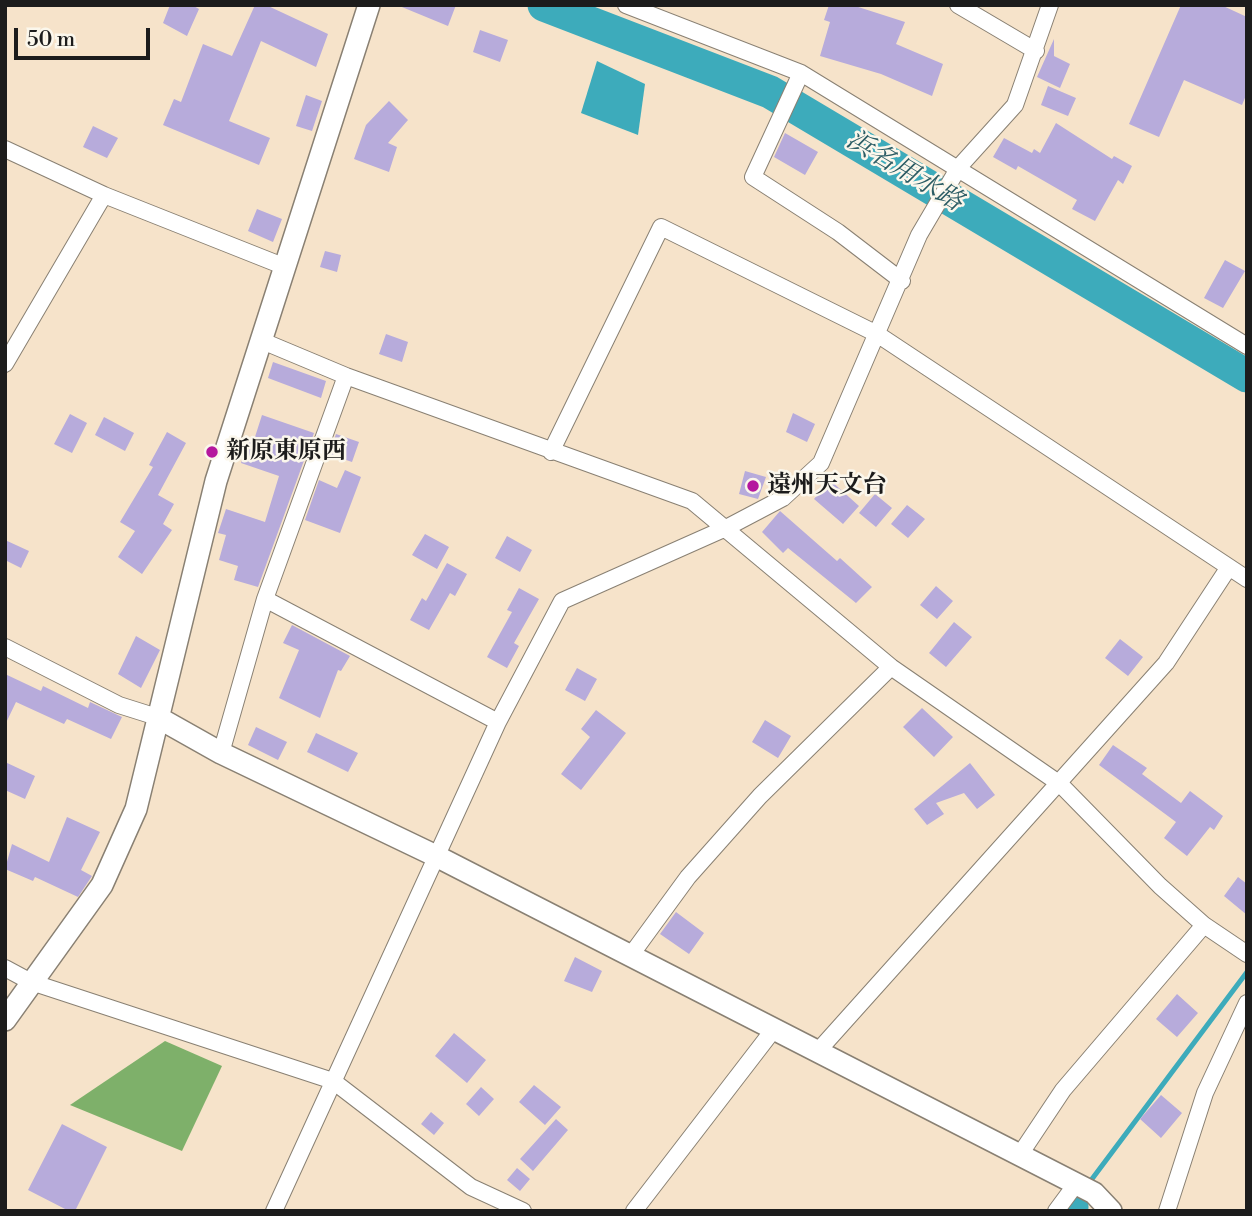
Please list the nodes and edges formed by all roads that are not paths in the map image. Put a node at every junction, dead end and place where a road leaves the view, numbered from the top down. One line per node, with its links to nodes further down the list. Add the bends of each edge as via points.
1 (369, 5): 10 (street)
2 (626, 5): 6 (street)
3 (958, 5): 5 (street)
4 (1050, 5): 5 (street)
5 (1036, 51): 8 (street, via 1015,105)
6 (802, 73): 8 (street); 11 (street, via 753,177 838,232)
7 (5, 149): 9 (street)
8 (957, 172): 11 (street, via 919,235); 14 (street)
9 (104, 195): 10 (street); 15 (street)
10 (283, 266): 13 (street)
11 (902, 281): 12 (street)
12 (877, 334): 17 (street, via 661,227); 18 (street, via 821,463 783,498); 19 (street)
13 (260, 340): 16 (street); 24 (street, via 216,481)
14 (1247, 346)
15 (5, 364)
16 (346, 376): 17 (street); 21 (street)
17 (551, 452): 18 (street, via 692,501)
18 (726, 528): 23 (street); 25 (street, via 562,600)
19 (1229, 567): 20 (street); 27 (street, via 1166,663)
20 (1247, 579)
21 (265, 599): 25 (street); 26 (street)
22 (5, 647): 24 (street, via 119,705)
23 (891, 667): 27 (street); 31 (street, via 760,796 688,877)
24 (157, 718): 26 (street); 33 (street, via 136,809 102,885)
25 (498, 722): 28 (street)
26 (221, 753): 28 (street)
27 (1060, 784): 29 (street); 37 (street)
28 (436, 856): 31 (street); 38 (street)
29 (1204, 925): 30 (street); 39 (street, via 1063,1090)
30 (1247, 954)
31 (631, 955): 36 (street)
32 (5, 968): 33 (street)
33 (32, 982): 35 (street); 38 (street)
34 (1247, 1003): 46 (street, via 1205,1093)
35 (5, 1020)
36 (774, 1028): 37 (street); 43 (street)
37 (818, 1051): 39 (street)
38 (333, 1081): 41 (street); 42 (street, via 471,1187)
39 (1020, 1156): 40 (street)
40 (1076, 1184): 44 (street); 45 (street, via 1094,1193)
41 (274, 1211)
42 (523, 1211)
43 (634, 1211)
44 (1056, 1211)
45 (1111, 1211)
46 (1167, 1211)

